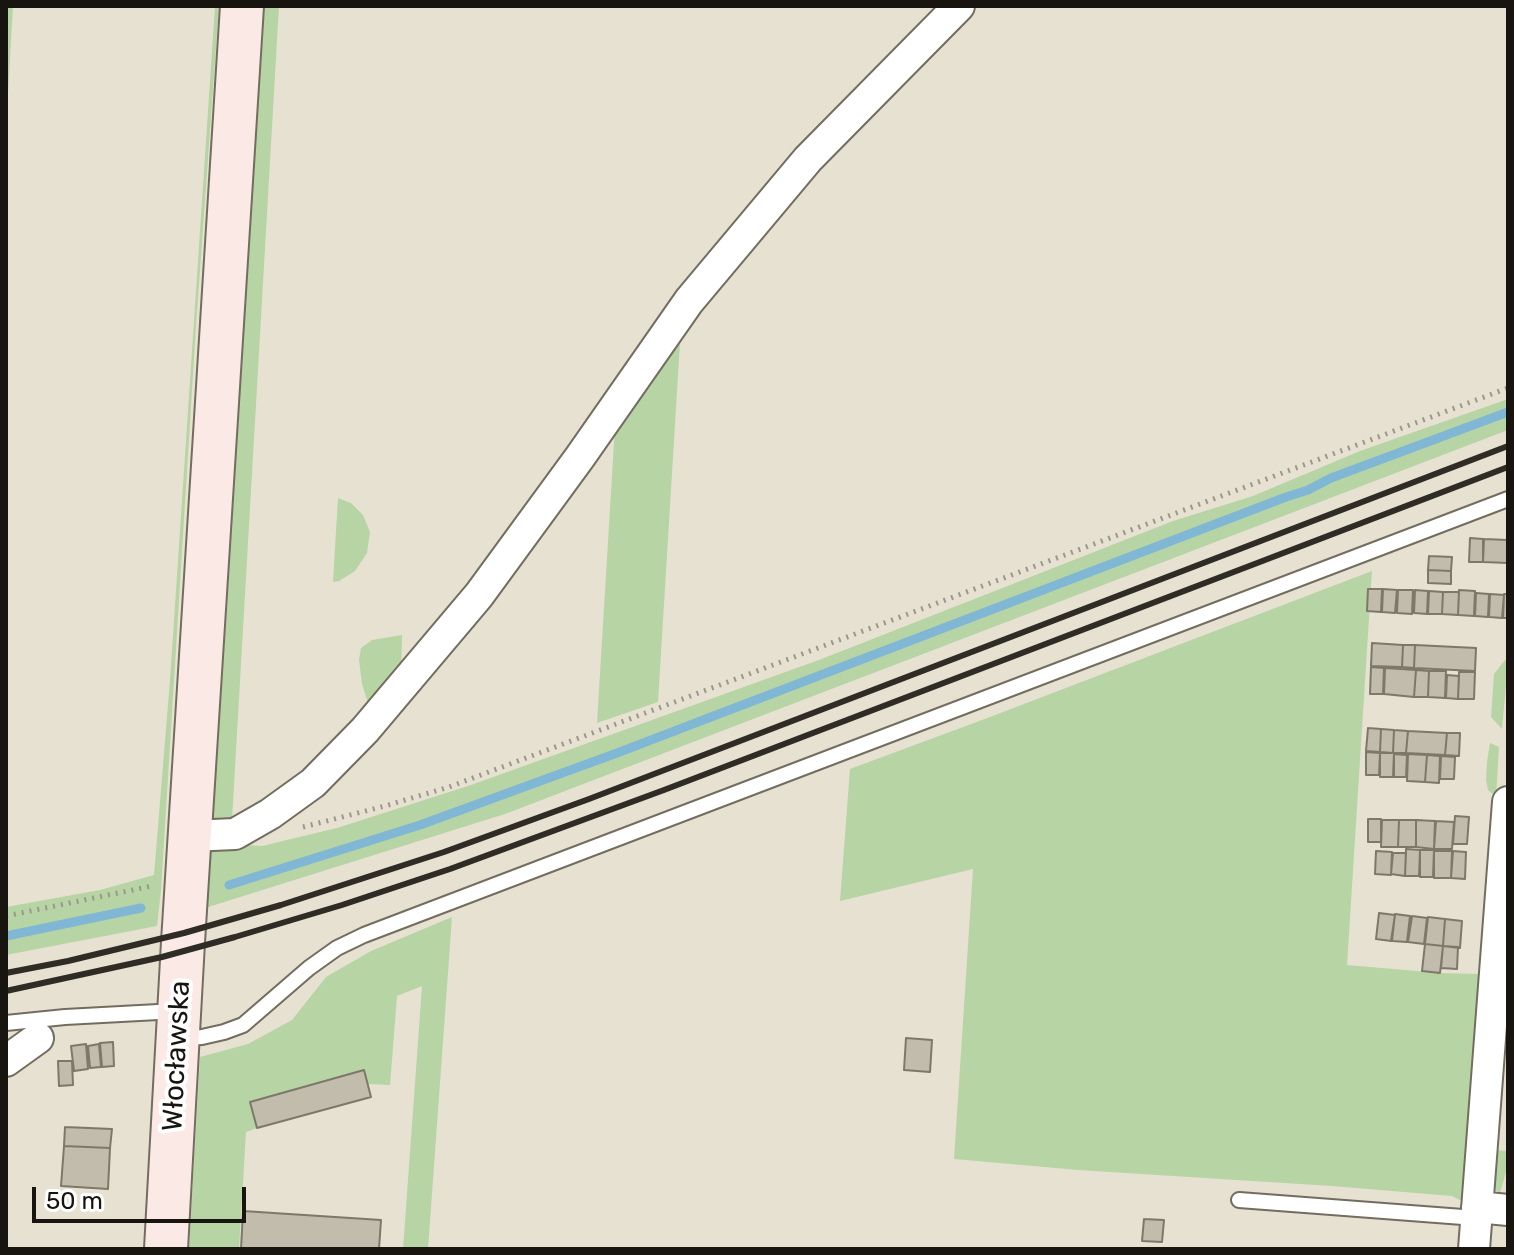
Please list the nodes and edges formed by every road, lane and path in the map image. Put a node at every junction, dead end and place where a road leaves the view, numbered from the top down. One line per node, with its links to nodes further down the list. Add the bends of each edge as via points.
1 (242, 6): 7 (street, Włocławska)
2 (959, 6): 7 (street, via 808,159 689,301 479,595 365,730 313,783)
3 (1508, 388): 6 (path, via 449,787)
4 (1508, 499): 11 (lane, via 364,935 309,968 243,1025 202,1037)
5 (1508, 802): 16 (street)
6 (300, 827)
7 (189, 859): 8 (path); 11 (street, Włocławska)
8 (6, 916)
9 (65, 1017): 10 (lane); 11 (lane); 12 (lane)
10 (6, 1023)
11 (179, 1024): 17 (street, Włocławska)
12 (38, 1038): 13 (street)
13 (6, 1061)
14 (1239, 1200): 16 (lane)
15 (1508, 1210): 16 (street)
16 (1476, 1212): 18 (street)
17 (166, 1249)
18 (1474, 1249)

